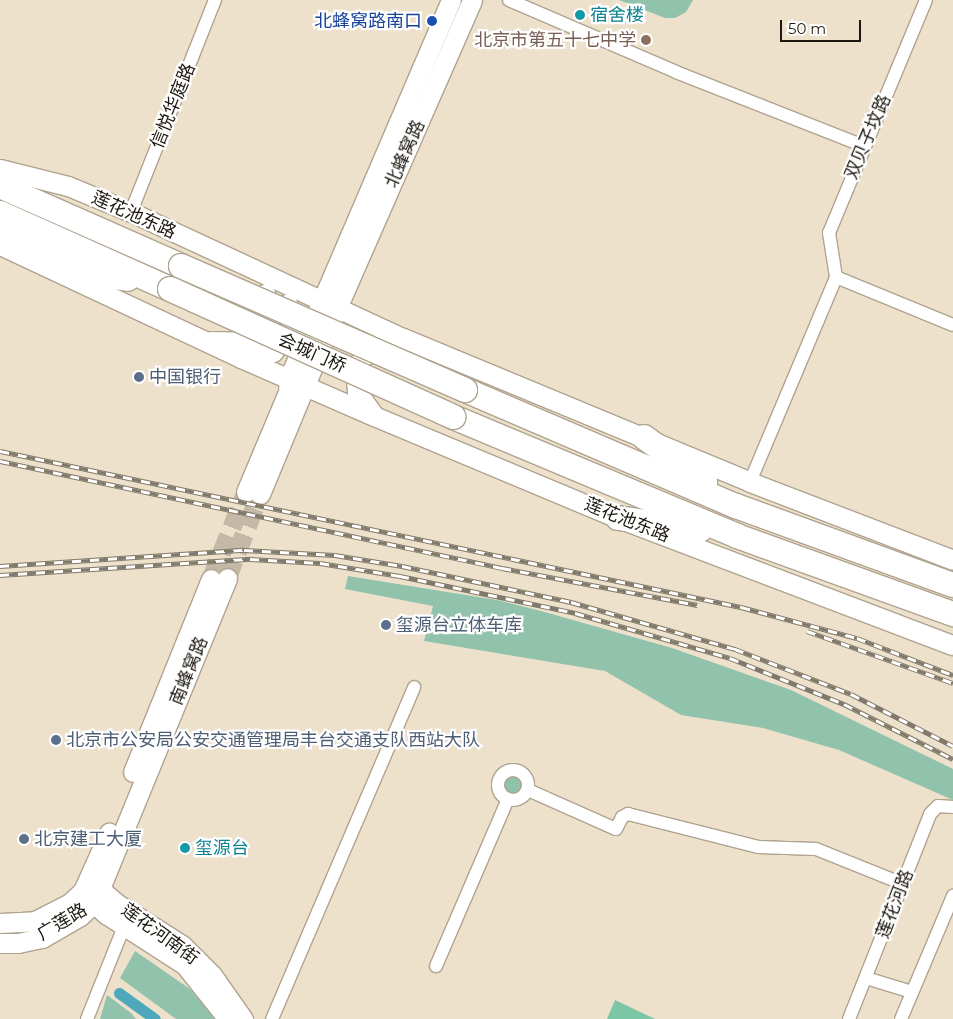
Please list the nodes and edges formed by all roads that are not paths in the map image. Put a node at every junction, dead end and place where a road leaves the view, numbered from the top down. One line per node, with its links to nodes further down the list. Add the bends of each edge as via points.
1 (215, 0): 9 (street, 信悦华庭路)
2 (451, 0): 20 (street, 北蜂窝路)
3 (472, 0): 20 (street, 北蜂窝路)
4 (509, 0): 6 (street, via 676,72)
5 (926, 0): 6 (street, 双贝子坟路)
6 (864, 146): 18 (street, 双贝子坟路, via 829,232)
7 (0, 169): 9 (street, 莲花池东路, via 68,186); 14 (highway, via 121,226)
8 (0, 186): 14 (highway, 莲花池东路)
9 (131, 212): 15 (street, 莲花池东路)
10 (0, 213): 19 (highway)
11 (0, 234): 19 (highway, via 93,274)
12 (0, 245): 16 (street)
13 (0, 256): 16 (street, via 33,271)
14 (172, 262): 31 (highway, 会城门桥, bridge)
15 (243, 266): 17 (street, 莲花池东路); 23 (street, via 266,295 270,318 250,342)
16 (48, 269): 23 (street)
17 (264, 276): 20 (street, 莲花池东路); 24 (street, via 288,305 292,328 272,352)
18 (836, 277): 21 (street); 29 (street)
19 (162, 286): 27 (highway, 会城门桥, bridge)
20 (330, 305): 22 (street); 25 (street)
21 (953, 325)
22 (403, 338): 26 (street, via 370,347 355,368 357,392); 28 (street)
23 (205, 341): 24 (street)
24 (241, 358): 25 (street, 莲花池东路)
25 (297, 382): 26 (street, 莲花池东路); 30 (street, via 288,392)
26 (374, 416): 32 (street, 莲花池东路)
27 (453, 417): 33 (highway, 莲花池东路)
28 (644, 437): 29 (street); 31 (highway)
29 (750, 482): 34 (street)
30 (253, 493)
31 (736, 506): 36 (highway)
32 (618, 518): 33 (highway); 38 (street, 莲花池东路)
33 (737, 536): 37 (highway, 莲花池东路)
34 (953, 560)
35 (219, 579): 44 (street, 南蜂窝路)
36 (953, 585)
37 (953, 614)
38 (953, 645)
39 (414, 687): 55 (street)
40 (528, 790): 41 (street, via 522,797); 41 (street, via 525,775 516,769 506,770 498,783 500,793); 43 (street, via 616,829 622,817 628,814 758,847 816,849)
41 (508, 800): 49 (street)
42 (953, 807): 43 (street, 莲花河路, via 938,806 930,814)
43 (903, 884): 50 (street, 莲花河路)
44 (92, 891): 46 (street, 莲花河南街); 47 (street, 广莲路, via 35,921); 48 (street, 广莲路, via 80,916 42,938 18,943)
45 (953, 896): 51 (street)
46 (127, 919): 52 (street); 53 (street, 莲花河南街, via 185,964); 54 (street, 莲花河南街, via 182,945 225,990)
47 (0, 923)
48 (0, 942)
49 (436, 966)
50 (866, 978): 51 (street); 56 (street, 莲花河路)
51 (912, 992): 57 (street)
52 (87, 1019)
53 (228, 1019)
54 (243, 1019)
55 (272, 1019)
56 (849, 1019)
57 (901, 1019)

